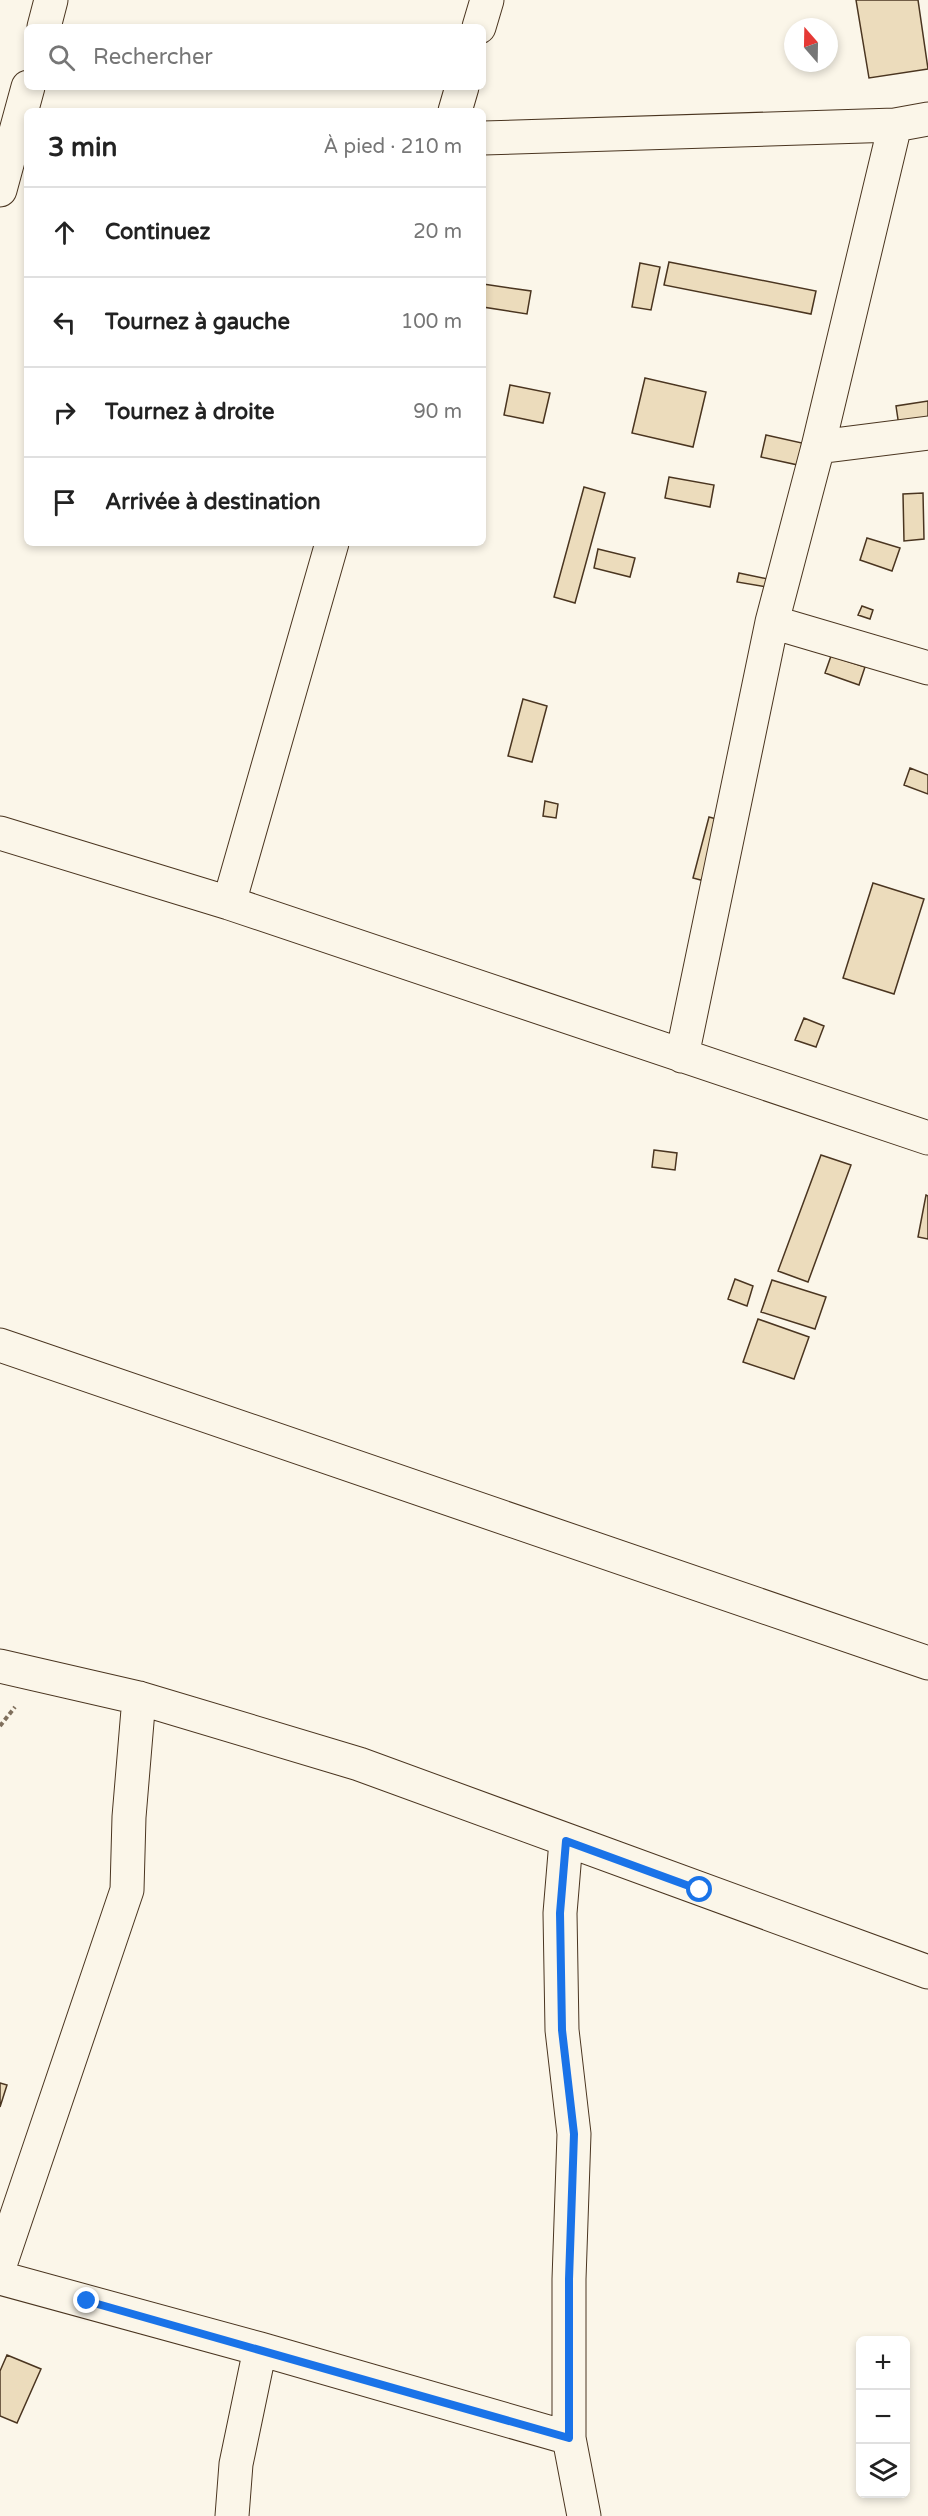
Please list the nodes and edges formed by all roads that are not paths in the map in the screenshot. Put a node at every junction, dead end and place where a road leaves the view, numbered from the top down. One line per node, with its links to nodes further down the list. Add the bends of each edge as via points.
1 (51, 0): 3 (street)
2 (487, 0): 4 (street)
3 (45, 24)
4 (480, 24)
5 (27, 90): 11 (street)
6 (461, 90): 7 (street)
7 (456, 108)
8 (928, 119): 9 (street)
9 (895, 125): 10 (street); 13 (street)
10 (486, 138)
11 (0, 190)
12 (928, 433): 13 (street)
13 (818, 447): 15 (street)
14 (331, 546): 18 (street)
15 (772, 622): 16 (street); 19 (street)
16 (928, 668)
17 (0, 833): 18 (street)
18 (229, 903): 19 (street)
19 (682, 1056): 20 (street)
20 (928, 1138)
21 (0, 1345): 22 (street)
22 (928, 1663)
23 (0, 1666): 24 (street)
24 (139, 1698): 25 (street, via 359,1764); 27 (street, via 127,1890)
25 (566, 1841): 26 (street); 30 (street, via 560,1913 562,2030 574,2134)
26 (928, 1972)
27 (0, 2265)
28 (0, 2278): 29 (street)
29 (260, 2349): 30 (street); 31 (street, via 236,2464)
30 (569, 2438): 32 (street)
31 (232, 2516)
32 (584, 2516)

